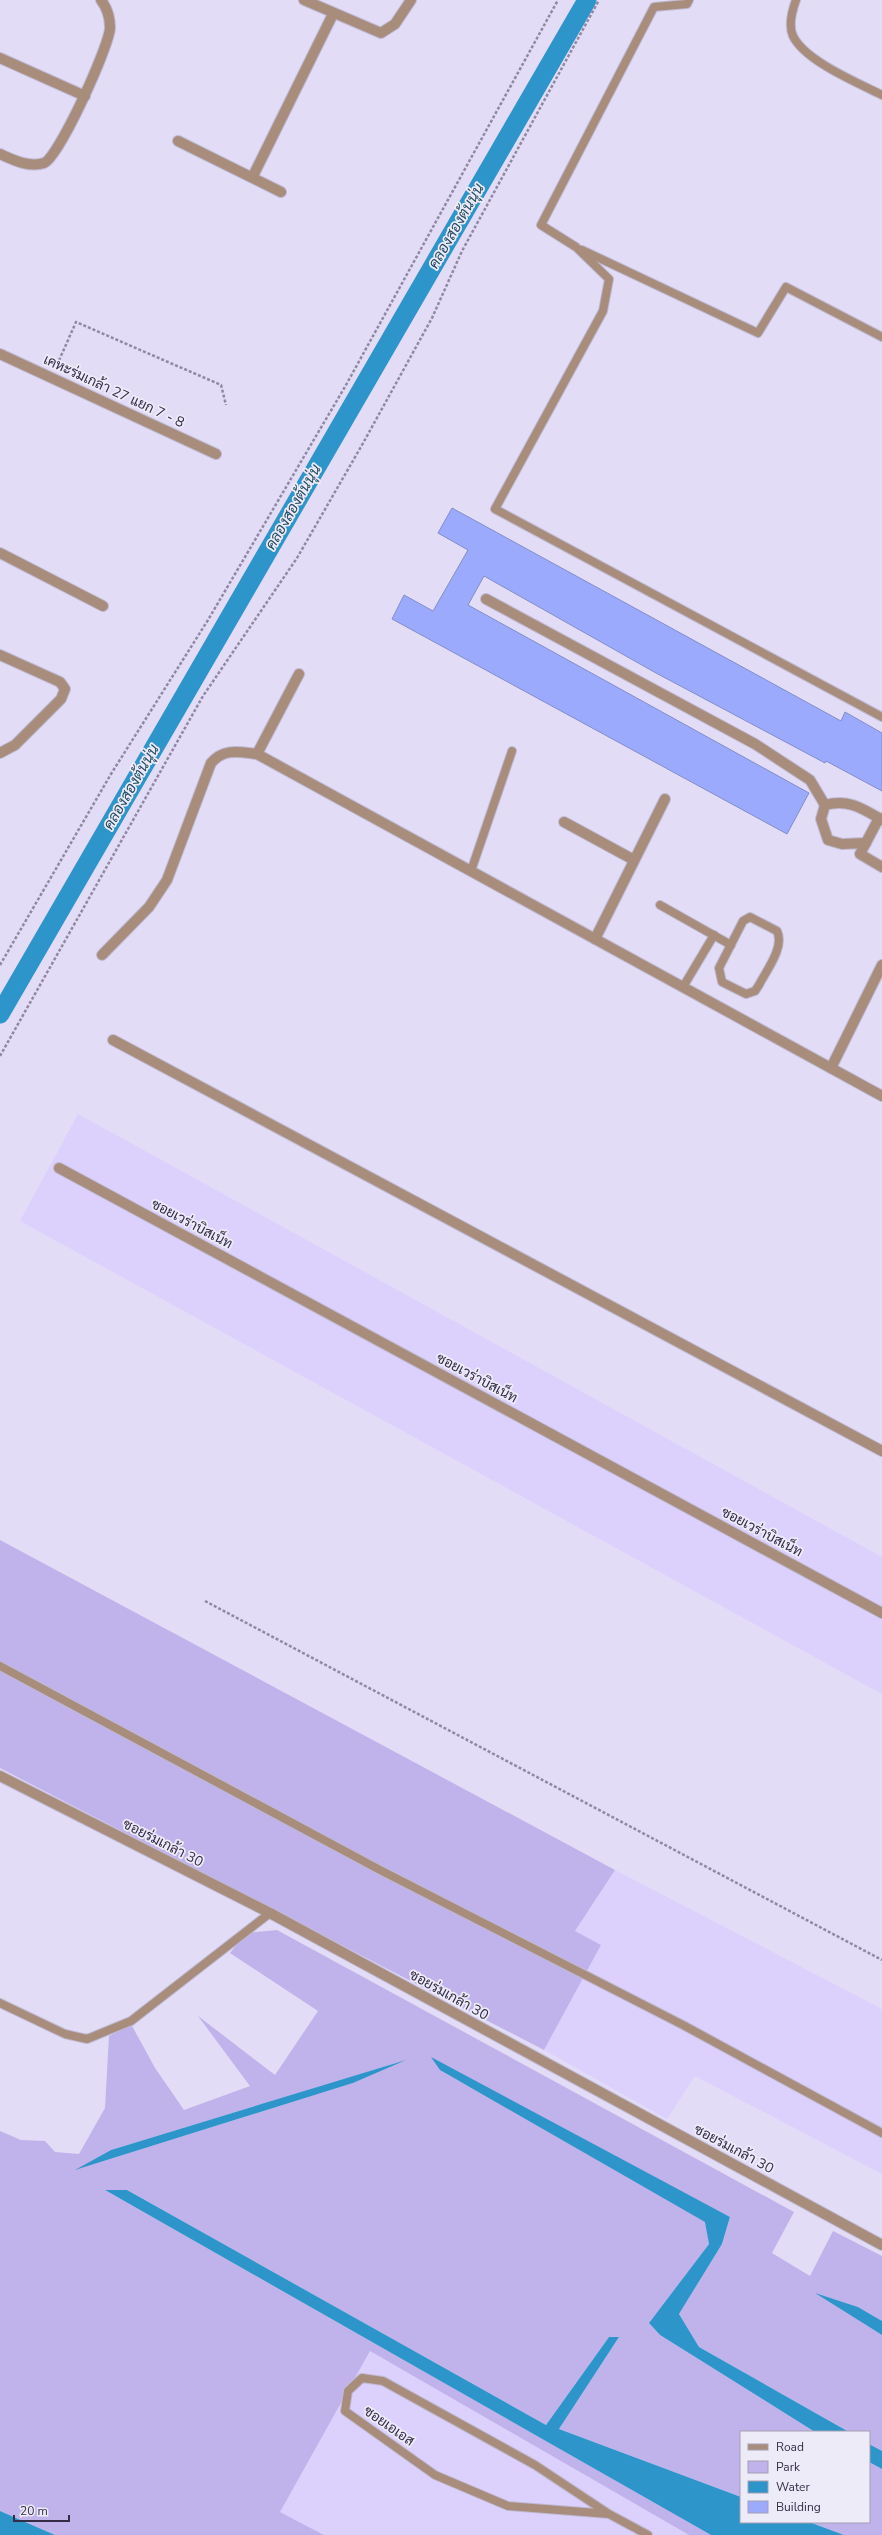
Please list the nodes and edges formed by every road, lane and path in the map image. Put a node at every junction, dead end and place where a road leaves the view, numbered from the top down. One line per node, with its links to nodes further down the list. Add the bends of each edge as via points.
1 (101, 0): 11 (street, via 109,12 110,30)
2 (304, 0): 8 (street)
3 (411, 0): 8 (street, via 395,24 380,33 372,32)
4 (558, 0): 44 (path, via 346,385 208,620 111,774)
5 (599, 0): 48 (path, via 466,244 432,318 358,452 297,558 203,696)
6 (689, 0): 16 (lane, via 687,4 654,8 541,225)
7 (796, 0): 10 (lane, via 791,27 793,36 802,49 836,71)
8 (333, 14): 14 (street)
9 (0, 58): 11 (street)
10 (882, 95)
11 (85, 96): 13 (street, via 56,151 45,162 35,164 15,161)
12 (178, 140): 14 (street)
13 (0, 154)
14 (253, 176): 15 (street)
15 (281, 192)
16 (576, 247): 17 (lane, via 758,333 786,287); 27 (lane, via 609,279 603,311 495,509)
17 (882, 337)
18 (0, 354): 19 (street, เคหะร่มเกล้า 27 แยก 7 - 8)
19 (51, 378): 20 (path, via 76,322 221,385); 21 (street, เคหะร่มเกล้า 27 แยก 7 - 8)
20 (226, 405)
21 (216, 454)
22 (0, 553): 24 (street)
23 (486, 599): 32 (street, via 755,744 810,780)
24 (103, 606)
25 (0, 655): 29 (street, via 60,682 65,689 61,699 15,745)
26 (299, 674): 30 (street)
27 (882, 717)
28 (512, 752): 38 (lane)
29 (0, 753)
30 (257, 754): 38 (street); 43 (street, via 232,751 219,754 211,763 167,880 149,907)
31 (665, 799): 36 (street)
32 (825, 805): 33 (street, via 839,801 853,804); 35 (street, via 821,819 828,840 842,844)
33 (880, 819): 35 (street)
34 (564, 822): 36 (street)
35 (866, 842): 37 (street, via 860,854)
36 (634, 860): 41 (street)
37 (882, 867)
38 (471, 871): 41 (street)
39 (660, 905): 40 (lane)
40 (714, 935): 42 (lane); 46 (lane)
41 (595, 938): 46 (street)
42 (731, 945): 42 (lane, via 743,921 750,917 777,931 780,936 778,949 759,985 751,994 738,992 722,982 719,977 719,968)
43 (102, 955)
44 (0, 965)
45 (882, 965): 49 (street)
46 (683, 987): 49 (street)
47 (113, 1040): 52 (street)
48 (0, 1056)
49 (831, 1068): 50 (street)
50 (882, 1096)
51 (59, 1168): 54 (street, ซอยเวร่าบิสเน็ท)
52 (882, 1452)
53 (205, 1601): 58 (path)
54 (882, 1613)
55 (0, 1666): 60 (lane, via 380,1870 683,2025)
56 (0, 1776): 57 (street, ซอยร่มเกล้า 30)
57 (270, 1913): 59 (lane, via 131,2021 87,2039 65,2034); 61 (street, ซอยร่มเกล้า 30)
58 (882, 1960)
59 (0, 2004)
60 (882, 2132)
61 (882, 2245)
62 (609, 2514): 62 (lane, ซอยเอเอส, via 508,2506 435,2475 345,2411 348,2391 362,2378 383,2381 535,2465); 63 (lane, ซอยเอเอส)
63 (648, 2535)

